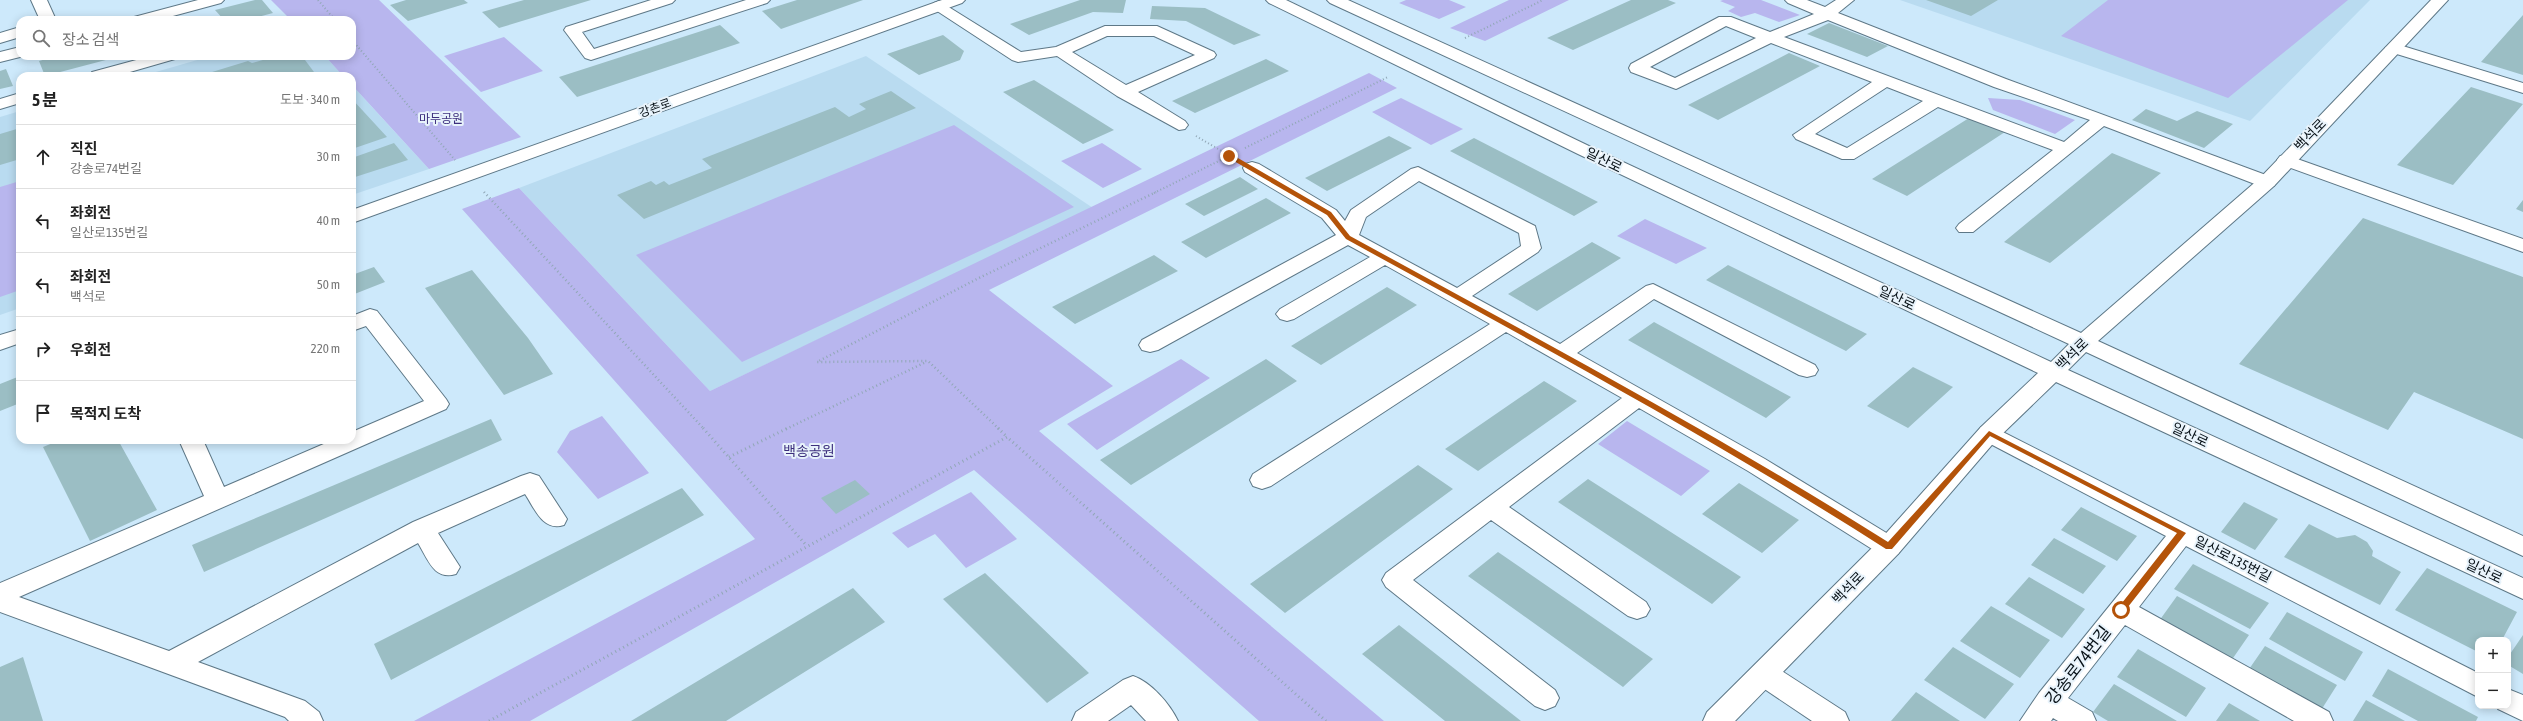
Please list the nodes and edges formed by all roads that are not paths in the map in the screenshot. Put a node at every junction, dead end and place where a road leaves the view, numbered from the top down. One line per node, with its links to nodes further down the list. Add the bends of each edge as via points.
1 (39, 0): 16 (main road)
2 (216, 0): 15 (main road)
3 (667, 0): 14 (main road, via 572,30 591,55)
4 (707, 0): 14 (main road)
5 (762, 0): 14 (main road)
6 (957, 0): 12 (main road, 강촌로)
7 (1274, 0): 54 (main road, 일산로, via 1638,176)
8 (1335, 0): 49 (main road)
9 (1793, 0): 13 (main road)
10 (1846, 0): 13 (main road)
11 (2440, 0): 21 (main road, 백석로)
12 (939, 6): 22 (main road, via 1018,57); 39 (main road, 강촌로)
13 (1828, 12): 19 (main road); 33 (main road, via 2000,82)
14 (726, 13)
15 (185, 14): 17 (main road)
16 (46, 16)
17 (170, 16)
18 (16, 33): 20 (main road)
19 (1770, 37): 19 (main road, via 1676,84 1637,68 1725,20); 27 (main road)
20 (0, 38)
21 (2393, 48): 28 (main road); 36 (main road, 백석로)
22 (1060, 51): 29 (main road); 29 (main road, via 1105,31 1156,31 1208,55)
23 (16, 53): 24 (main road)
24 (0, 57)
25 (155, 60): 26 (main road)
26 (112, 72)
27 (1886, 81): 31 (main road); 31 (main road, via 1802,136 1848,155)
28 (2523, 88)
29 (1123, 92): 34 (main road)
30 (16, 99): 32 (main road)
31 (1936, 100): 35 (main road)
32 (0, 104)
33 (2102, 119): 35 (main road); 38 (main road)
34 (1179, 126)
35 (2066, 149): 40 (main road)
36 (2286, 160): 38 (main road, 백석로); 42 (main road)
37 (1252, 168): 41 (main road, via 1329,214)
38 (2267, 182): 49 (main road, 백석로)
39 (356, 216)
40 (1966, 228)
41 (1348, 237): 43 (main road); 44 (main road, via 1358,214 1418,173 1528,230 1531,248); 51 (main road)
42 (2523, 246)
43 (1385, 258): 44 (main road); 45 (main road)
44 (1457, 297): 47 (main road)
45 (1287, 314)
46 (356, 322): 57 (main road, via 370,316 438,404)
47 (1504, 324): 52 (main road); 60 (main road)
48 (16, 337): 50 (main road)
49 (2083, 342): 54 (main road, 백석로); 67 (main road)
50 (0, 343)
51 (1150, 345)
52 (1561, 354): 53 (main road, via 1653,290); 55 (main road)
53 (1807, 370)
54 (2054, 371): 56 (main road, 백석로); 69 (main road, 일산로)
55 (1638, 397): 62 (main road); 66 (main road, via 1828,508)
56 (1989, 433): 65 (main road, 일산로135번길); 66 (main road, 백석로)
57 (356, 440)
58 (193, 444): 61 (main road)
59 (346, 444): 61 (main road)
60 (1262, 480)
61 (218, 500): 70 (main road)
62 (1490, 508): 72 (main road); 77 (main road, via 1395,580)
63 (555, 519): 64 (main road, via 530,482)
64 (422, 529): 68 (main road); 74 (main road)
65 (2182, 533): 73 (main road, 강송로74번길); 76 (main road, 일산로135번길)
66 (1889, 547): 75 (main road, 백석로)
67 (2523, 547)
68 (447, 567)
69 (2523, 589)
70 (0, 594)
71 (0, 601): 74 (main road)
72 (1637, 609)
73 (2121, 610): 80 (main road, 강송로74번길); 87 (main road)
74 (170, 664): 81 (main road, via 295,709)
75 (1764, 674): 84 (main road, 백석로); 85 (main road)
76 (2475, 684)
77 (1546, 698)
78 (2511, 703): 79 (main road)
79 (2523, 709)
80 (2041, 711): 86 (main road)
81 (310, 721)
82 (1086, 721): 83 (main road, via 1133,688)
83 (1164, 721)
84 (1717, 721)
85 (1836, 721)
86 (2082, 721)
87 (2319, 721)

